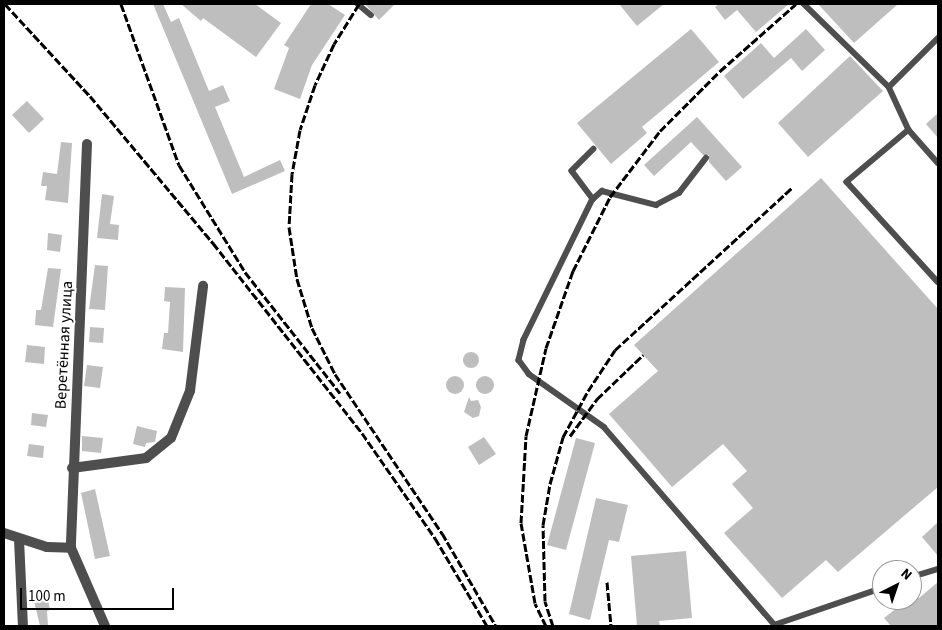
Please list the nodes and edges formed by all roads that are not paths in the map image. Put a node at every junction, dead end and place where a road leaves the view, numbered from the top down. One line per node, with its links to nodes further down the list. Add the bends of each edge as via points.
1 (358, 4): 3 (lane)
2 (804, 4): 5 (lane)
3 (371, 15)
4 (938, 38): 5 (lane)
5 (889, 87): 6 (lane)
6 (908, 130): 10 (lane); 12 (lane, via 847,182)
7 (87, 144): 14 (street, Веретённая улица)
8 (594, 149): 11 (lane, via 572,172)
9 (706, 158): 11 (lane, via 679,193 656,205 602,191)
10 (938, 163)
11 (593, 199): 21 (lane, via 524,340 519,360 529,374 604,428)
12 (938, 282)
13 (203, 286): 14 (street, via 190,392 170,438 146,458)
14 (72, 468): 17 (street, Веретённая улица)
15 (4, 533): 16 (street)
16 (19, 539): 17 (street, via 47,548); 22 (street)
17 (71, 548): 23 (street)
18 (938, 569): 19 (lane)
19 (922, 575)
20 (872, 591): 21 (lane)
21 (774, 625)
22 (23, 626)
23 (104, 626)

